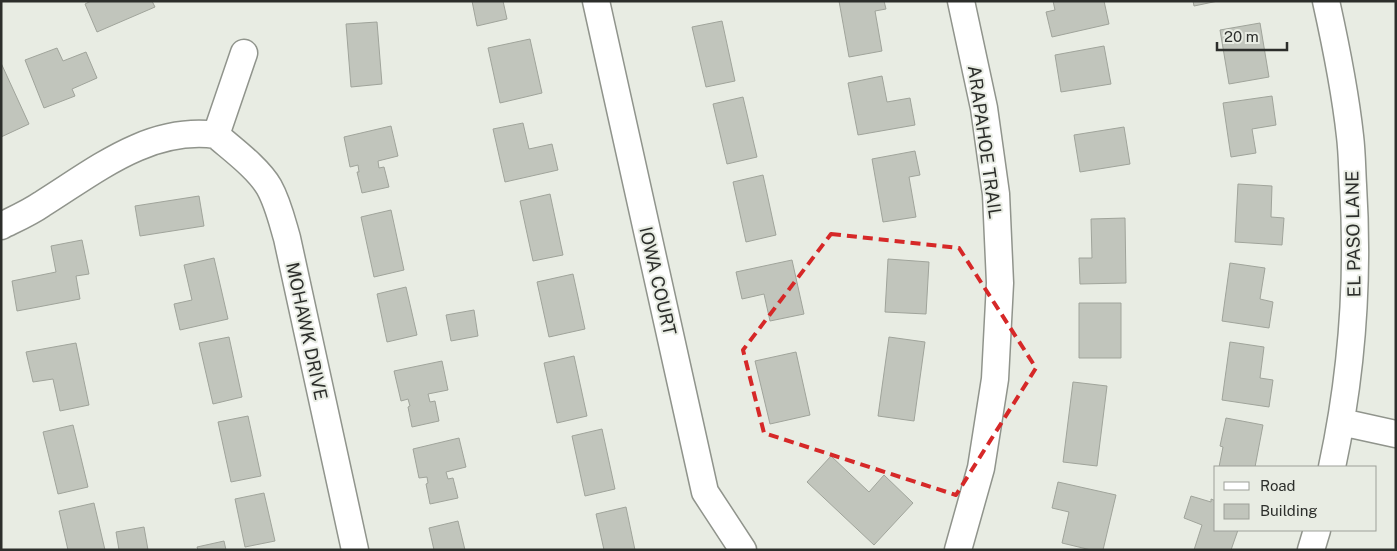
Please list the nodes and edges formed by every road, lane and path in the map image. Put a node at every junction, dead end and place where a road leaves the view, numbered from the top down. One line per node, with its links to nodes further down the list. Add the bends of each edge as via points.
1 (596, 1): 12 (street, IOWA COURT, via 705,492)
2 (961, 1): 13 (street, ARAPAHOE TRAIL, via 984,108 996,194 1000,283 995,379 981,468)
3 (1326, 1): 7 (street, EL PASO LANE, via 1350,137 1356,233 1352,338)
4 (244, 53): 5 (street)
5 (216, 135): 6 (street, via 182,134 126,152); 11 (street, MOHAWK DRIVE, via 242,156 268,185 278,206)
6 (1, 226)
7 (1341, 422): 8 (street); 9 (street, EL PASO LANE)
8 (1396, 434)
9 (1332, 466)
10 (1317, 531): 14 (street)
11 (354, 550)
12 (744, 550)
13 (958, 550)
14 (1312, 550)

